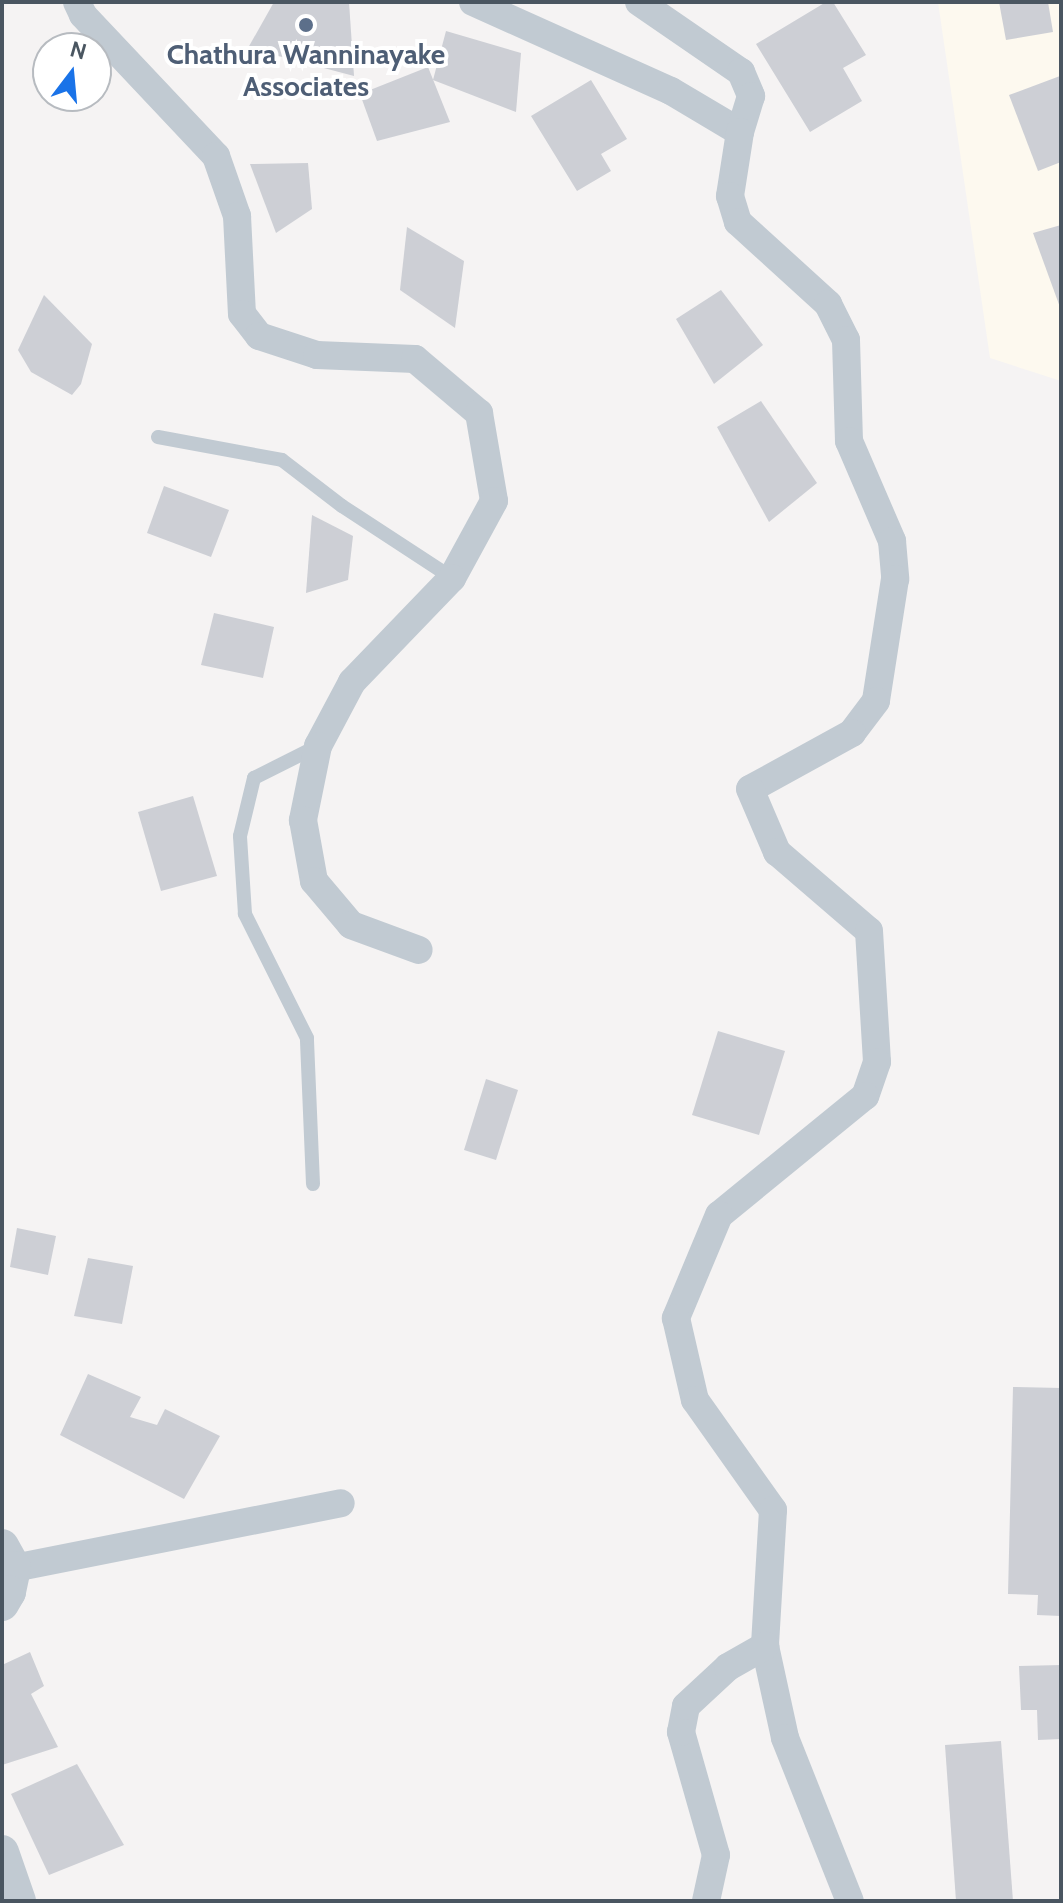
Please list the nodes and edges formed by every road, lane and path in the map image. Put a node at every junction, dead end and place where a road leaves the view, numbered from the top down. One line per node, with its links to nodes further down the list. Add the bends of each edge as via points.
1 (77, 2): 6 (street, via 83,15 216,156 237,216 242,314 259,336 317,355 415,359 479,413 494,501)
2 (473, 2): 4 (street, via 671,91)
3 (639, 2): 4 (street, via 741,72 751,96)
4 (740, 132): 13 (street, via 730,196 738,222 828,304 846,340 849,441 892,541 895,579 876,701 852,733 750,789 777,852 869,931 877,1062 865,1096 719,1215 676,1318 695,1400 773,1510)
5 (158, 437): 6 (lane, via 282,460)
6 (452, 578): 7 (street, via 352,682)
7 (318, 746): 8 (street, via 303,820 314,881 351,925); 9 (lane, via 254,778 240,836 245,914 307,1038)
8 (419, 950)
9 (313, 1184)
10 (341, 1503): 11 (street)
11 (8, 1557): 12 (street, via 9,1592)
12 (2, 1604)
13 (765, 1646): 16 (street, via 728,1667 686,1706 681,1732 716,1855); 17 (street, via 785,1738)
14 (2, 1852): 15 (street)
15 (19, 1901)
16 (706, 1901)
17 (850, 1901)

